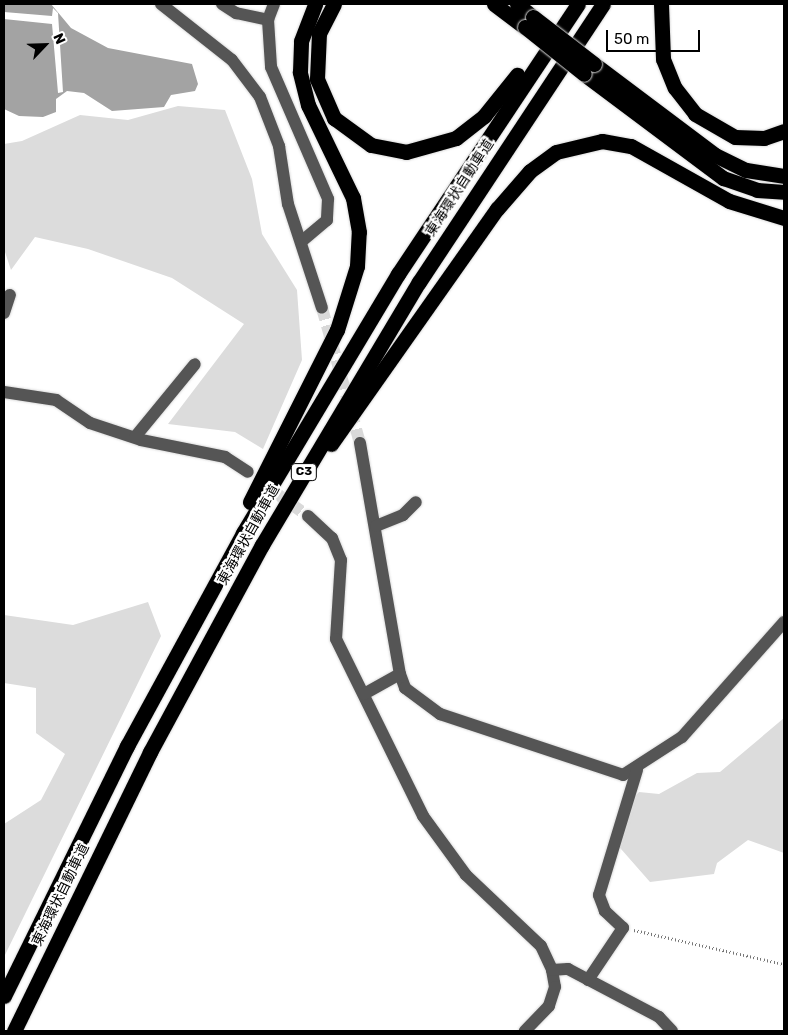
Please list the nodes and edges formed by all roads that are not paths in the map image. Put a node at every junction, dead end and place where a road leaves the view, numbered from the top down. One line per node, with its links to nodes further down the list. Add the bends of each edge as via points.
1 (161, 4): 19 (street, via 232,60 260,97 279,146 288,204)
2 (222, 4): 12 (street, via 236,13)
3 (274, 4): 12 (street)
4 (315, 4): 32 (highway, via 301,41 300,72 308,105 353,198 359,232 354,283 337,330)
5 (334, 4): 8 (highway, via 316,48 317,79 327,107 356,138 387,150 406,152 440,145 470,129 498,101)
6 (494, 4): 13 (highway)
7 (517, 4): 13 (highway)
8 (569, 4)
9 (578, 4): 32 (highway, 東海環状自動車道 / C3, via 355,343)
10 (603, 4): 33 (highway, 東海環状自動車道 / C3, via 409,297)
11 (661, 4): 15 (highway, via 663,59 675,88 695,114 735,137 764,138)
12 (268, 20): 19 (street, via 277,88 328,199 327,220)
13 (529, 22): 14 (highway, bridge)
14 (589, 69): 16 (highway, via 715,155 753,172); 17 (highway, via 723,178 757,190)
15 (784, 131)
16 (784, 176)
17 (784, 192)
18 (784, 218): 33 (highway, via 746,210 643,151 616,142 571,146 543,160 497,209 391,356 319,461)
19 (300, 242): 21 (street)
20 (10, 295): 22 (street)
21 (322, 308)
22 (4, 313)
23 (195, 364): 25 (street)
24 (4, 392): 25 (street, via 56,400 90,423)
25 (135, 438): 27 (street, via 225,457)
26 (360, 443): 30 (street)
27 (248, 472)
28 (416, 502): 30 (street, via 403,515)
29 (308, 516): 35 (street, via 332,538 340,560 336,639)
30 (376, 526): 34 (street)
31 (784, 622): 36 (street, via 682,737)
32 (184, 638): 39 (highway, 東海環状自動車道 / C3, via 23,952)
33 (203, 650): 40 (highway, 東海環状自動車道 / C3)
34 (400, 674): 35 (street); 36 (street, via 405,688 440,714 608,772 623,775)
35 (364, 694): 37 (street, via 423,816 446,851 541,946)
36 (637, 770): 38 (street, via 599,895 605,911 623,928)
37 (552, 970): 38 (street, via 568,969); 41 (street, via 555,987 549,1006)
38 (588, 980): 42 (street, via 659,1017)
39 (4, 996)
40 (14, 1031)
41 (525, 1031)
42 (672, 1031)

